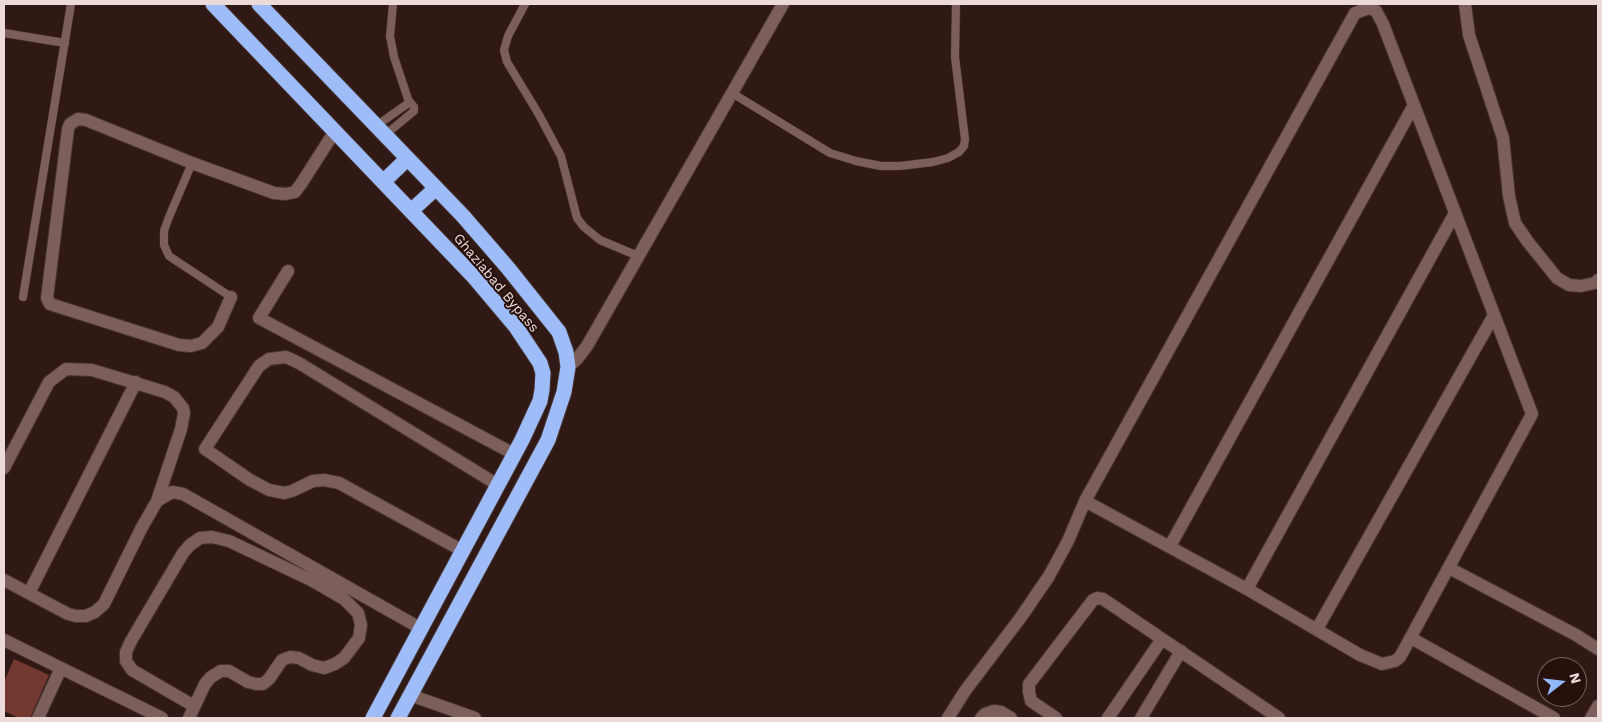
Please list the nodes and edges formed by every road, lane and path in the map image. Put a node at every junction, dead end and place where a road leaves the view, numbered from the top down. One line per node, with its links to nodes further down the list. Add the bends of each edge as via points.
1 (71, 4): 10 (lane)
2 (213, 4): 15 (highway, Ghaziabad Bypass)
3 (259, 4): 14 (highway, Ghaziabad Bypass)
4 (393, 4): 12 (lane, via 390,36)
5 (524, 4): 22 (lane, via 504,50 507,62 560,156 577,218 600,240)
6 (783, 4): 11 (street)
7 (956, 4): 11 (lane, via 955,57 965,139 959,152 948,158 900,166 856,161 830,153)
8 (1465, 4): 24 (street, via 1469,35 1503,138 1515,222 1557,278 1569,285 1581,286)
9 (4, 33): 10 (lane)
10 (65, 43): 25 (lane)
11 (732, 93): 22 (street)
12 (409, 102): 14 (lane); 14 (lane, via 414,111)
13 (1414, 105): 21 (street); 34 (street, via 1383,24 1376,11 1363,9 1355,14); 35 (street)
14 (380, 130): 16 (highway, Ghaziabad Bypass)
15 (334, 131): 17 (street, via 295,192 274,193); 18 (highway, Ghaziabad Bypass)
16 (407, 158): 18 (highway); 19 (highway, Ghaziabad Bypass)
17 (192, 163): 26 (lane, via 164,231 164,245 169,256); 26 (street, via 86,120 74,121 68,129 47,298 53,305 191,346 202,343 218,327)
18 (384, 182): 20 (highway, Ghaziabad Bypass)
19 (436, 188): 20 (highway); 28 (highway, Ghaziabad Bypass, via 508,268 559,332)
20 (411, 211): 30 (highway, Ghaziabad Bypass, via 473,276 540,363 543,373 540,401)
21 (1455, 213): 27 (street); 39 (street)
22 (638, 256): 28 (street, via 587,346)
23 (288, 271): 30 (street, via 259,318)
24 (1598, 280)
25 (23, 297)
26 (231, 297)
27 (1494, 315): 37 (street, via 1532,414); 42 (street)
28 (568, 366): 49 (highway, Ghaziabad Bypass, via 564,392 548,440)
29 (136, 382): 31 (street, via 84,370 66,369 58,374 38,401); 33 (street, via 165,392 183,408 181,429); 40 (street)
30 (514, 454): 32 (highway, Ghaziabad Bypass)
31 (4, 468)
32 (498, 485): 36 (highway, Ghaziabad Bypass); 36 (street, via 286,357 269,359 259,366 205,449 269,490 284,493 312,481 339,484)
33 (157, 501): 40 (street, via 104,604 96,612 86,616 68,614); 41 (street, via 172,492 184,494)
34 (1085, 501): 35 (street); 58 (street, via 1049,576)
35 (1170, 546): 39 (street)
36 (462, 551): 41 (highway, Ghaziabad Bypass)
37 (1449, 568): 43 (street); 46 (street, via 1576,634)
38 (4, 580): 40 (street)
39 (1247, 589): 42 (street)
40 (29, 593)
41 (420, 628): 55 (highway, Ghaziabad Bypass)
42 (1316, 629): 43 (street, via 1382,664 1396,661)
43 (1411, 638): 65 (street)
44 (1162, 639): 47 (street); 61 (street, via 1103,599 1093,600 1029,684 1031,701); 62 (street)
45 (4, 640): 48 (street)
46 (1598, 649)
47 (1181, 651): 63 (street); 64 (street)
48 (61, 668): 52 (street); 53 (street)
49 (410, 695): 56 (highway, Ghaziabad Bypass); 57 (street)
50 (194, 706): 50 (street, via 205,684 221,671 229,671 248,682 263,684 282,660 290,657 324,668 335,664 344,658 358,638 361,625 358,613 344,600 311,580 229,541 200,538 183,553 126,652 126,661 132,670); 54 (street)
51 (1598, 706): 66 (street)
52 (38, 718)
53 (162, 718)
54 (189, 718)
55 (373, 718)
56 (398, 718)
57 (475, 718)
58 (948, 718)
59 (981, 718): 60 (street, via 985,714 1001,712)
60 (1011, 718)
61 (1056, 718)
62 (1108, 718)
63 (1141, 718)
64 (1279, 718)
65 (1554, 718)
66 (1590, 718)

